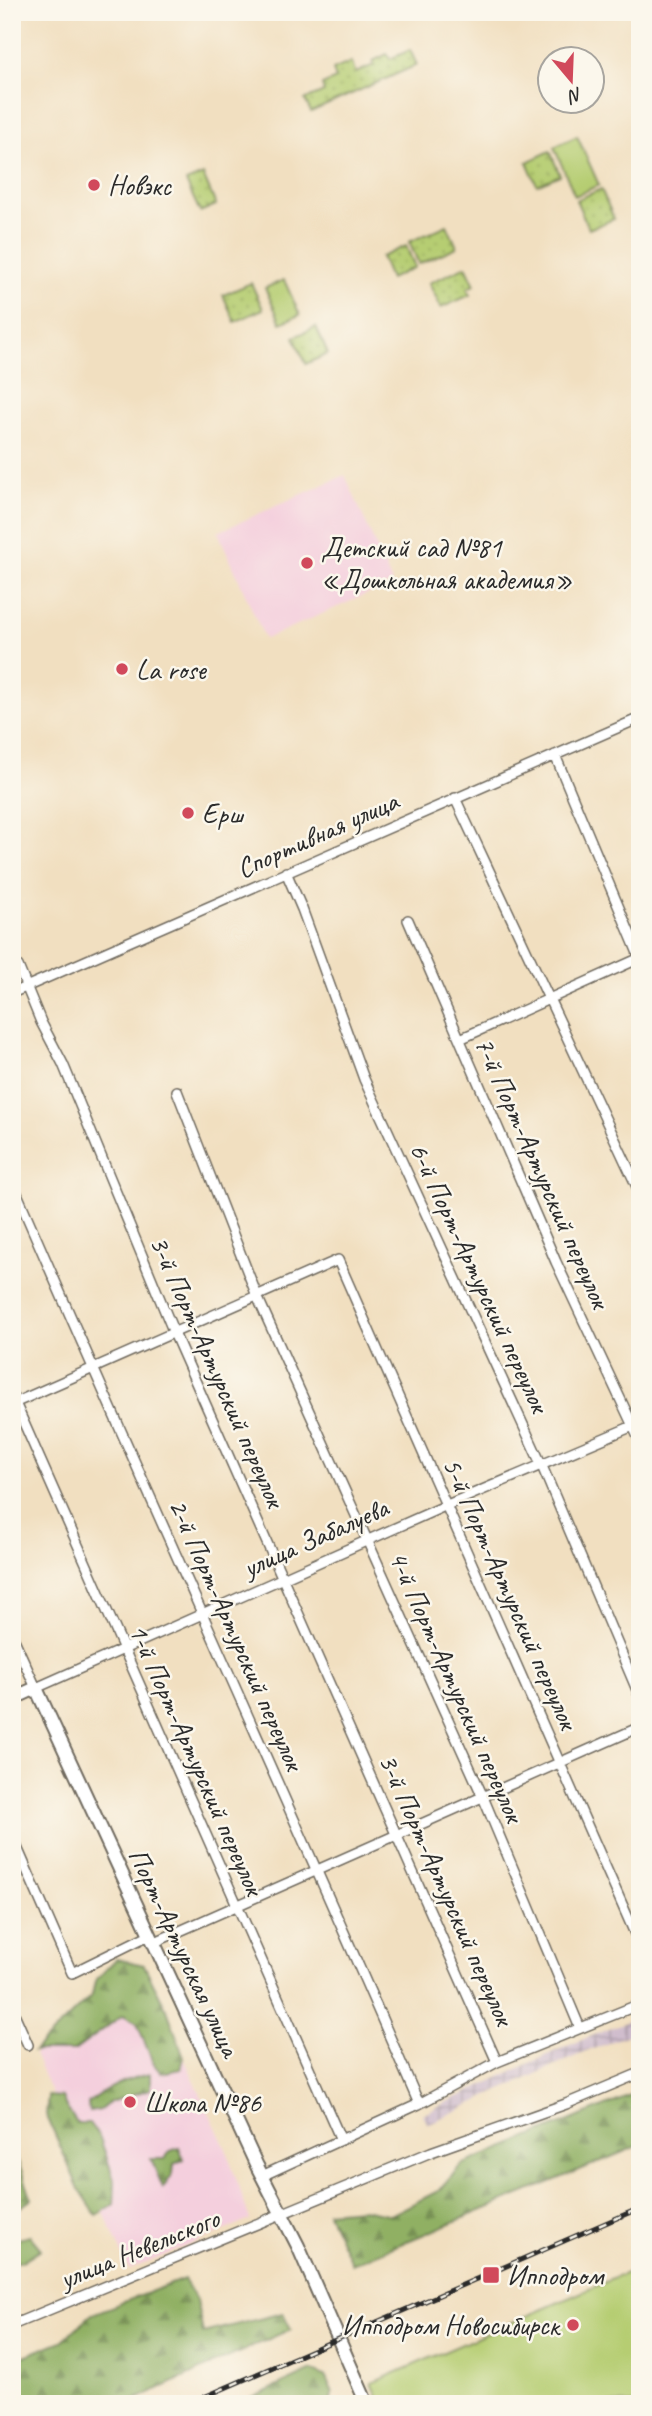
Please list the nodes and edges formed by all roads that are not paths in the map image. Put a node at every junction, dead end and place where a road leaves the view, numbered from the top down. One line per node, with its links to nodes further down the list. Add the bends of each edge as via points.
1 (640, 718): 2 (street, Спортивная улица)
2 (555, 755): 3 (street, Спортивная улица); 6 (street)
3 (455, 798): 4 (street, Спортивная улица); 10 (street)
4 (286, 872): 8 (street, Спортивная улица); 21 (street, 6-й Порт-Артурский переулок, via 364,1079)
5 (408, 920): 11 (street, 7-й Порт-Артурский переулок)
6 (639, 955): 10 (street)
7 (18, 966): 8 (street, 3-й Порт-Артурский переулок)
8 (27, 986): 9 (street, Спортивная улица); 16 (street, 3-й Порт-Артурский переулок)
9 (12, 993)
10 (549, 999): 11 (street); 14 (street)
11 (460, 1039): 19 (street, 7-й Порт-Артурский переулок, via 556,1262)
12 (177, 1091): 15 (street, 4-й Порт-Артурский переулок)
13 (12, 1182): 17 (street, 2-й Порт-Артурский переулок)
14 (640, 1193)
15 (257, 1296): 16 (street); 22 (street, 5-й Порт-Артурский переулок, via 338,1260); 23 (street, 4-й Порт-Артурский переулок)
16 (174, 1333): 17 (street); 24 (street, 3-й Порт-Артурский переулок)
17 (93, 1369): 18 (street); 25 (street, 2-й Порт-Артурский переулок)
18 (13, 1401): 27 (street, 1-й Порт-Артурский переулок)
19 (637, 1425): 20 (street, 7-й Порт-Артурский переулок); 21 (street, улица Забалуева)
20 (640, 1441)
21 (542, 1466): 22 (street, улица Забалуева); 29 (street, 6-й Порт-Артурский переулок)
22 (447, 1505): 23 (street, улица Забалуева); 32 (street, 5-й Порт-Артурский переулок)
23 (367, 1541): 24 (street, улица Забалуева); 33 (street, 4-й Порт-Артурский переулок)
24 (284, 1578): 25 (street, улица Забалуева); 34 (street, 3-й Порт-Артурский переулок)
25 (203, 1614): 27 (street, улица Забалуева); 36 (street, 2-й Порт-Артурский переулок)
26 (12, 1635): 28 (street, Порт-Артурская улица)
27 (123, 1650): 28 (street, улица Забалуева); 37 (street, 1-й Порт-Артурский переулок)
28 (36, 1688): 30 (street, улица Забалуева); 38 (street, Порт-Артурская улица)
29 (640, 1698)
30 (12, 1699)
31 (640, 1727): 32 (street)
32 (560, 1762): 33 (street); 39 (street, 5-й Порт-Артурский переулок)
33 (483, 1797): 34 (street); 42 (street, 4-й Порт-Артурский переулок)
34 (398, 1833): 36 (street); 44 (street, 3-й Порт-Артурский переулок)
35 (12, 1836): 38 (street, via 72,1973)
36 (318, 1870): 37 (street); 46 (street, 2-й Порт-Артурский переулок)
37 (237, 1905): 38 (street); 47 (street, 1-й Порт-Артурский переулок)
38 (152, 1938): 48 (street, Порт-Артурская улица)
39 (640, 1945)
40 (640, 2004): 42 (street)
41 (12, 2009): 43 (street)
42 (580, 2028): 44 (street)
43 (28, 2045)
44 (497, 2062): 46 (street)
45 (640, 2073): 49 (street, улица Невельского)
46 (419, 2104): 47 (street)
47 (341, 2140): 48 (street)
48 (264, 2175): 49 (street, Порт-Артурская улица)
49 (283, 2214): 50 (street, улица Невельского); 51 (street, Порт-Артурская улица)
50 (12, 2325)
51 (367, 2404)

